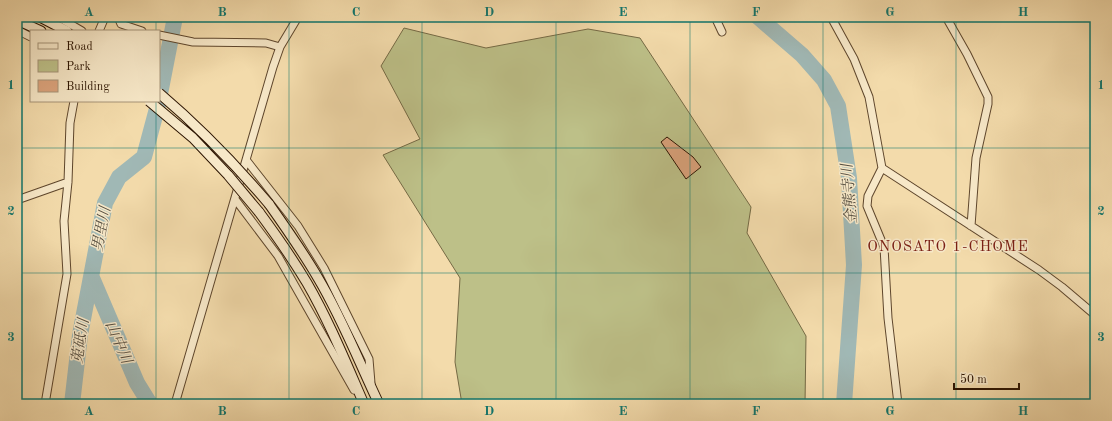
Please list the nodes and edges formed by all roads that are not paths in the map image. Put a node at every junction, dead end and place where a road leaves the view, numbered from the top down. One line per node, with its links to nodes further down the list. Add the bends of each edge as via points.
1 (40, 17): 12 (main road)
2 (58, 17): 13 (street)
3 (105, 17): 14 (street)
4 (118, 17): 15 (street, via 121,24)
5 (298, 17): 19 (street)
6 (715, 17): 16 (street)
7 (831, 17): 24 (street, via 854,59 869,97)
8 (946, 17): 28 (street, via 988,97 976,158)
9 (17, 20): 11 (main road)
10 (17, 30): 18 (street)
11 (39, 30)
12 (65, 30)
13 (80, 30)
14 (99, 30)
15 (139, 30)
16 (722, 32)
17 (160, 35): 19 (street, via 193,42 266,43)
18 (30, 36)
19 (280, 47): 23 (street)
20 (160, 94): 30 (main road, bridge, via 197,126 269,204 319,279)
21 (74, 102): 25 (street, via 70,123)
22 (151, 102): 33 (main road, bridge, via 193,138 228,175 285,248 330,327)
23 (246, 161): 26 (street); 30 (street, via 298,226 324,268 369,359)
24 (882, 168): 28 (street); 35 (street, via 868,196 867,206 884,246 888,318)
25 (68, 182): 27 (street); 31 (street, via 64,221 67,274)
26 (235, 199): 32 (street); 33 (street, via 278,256 341,369)
27 (17, 200)
28 (971, 226): 29 (street, via 1062,287)
29 (1095, 315)
30 (372, 389): 34 (main road)
31 (45, 404)
32 (175, 404)
33 (364, 404)
34 (379, 404)
35 (898, 404)

